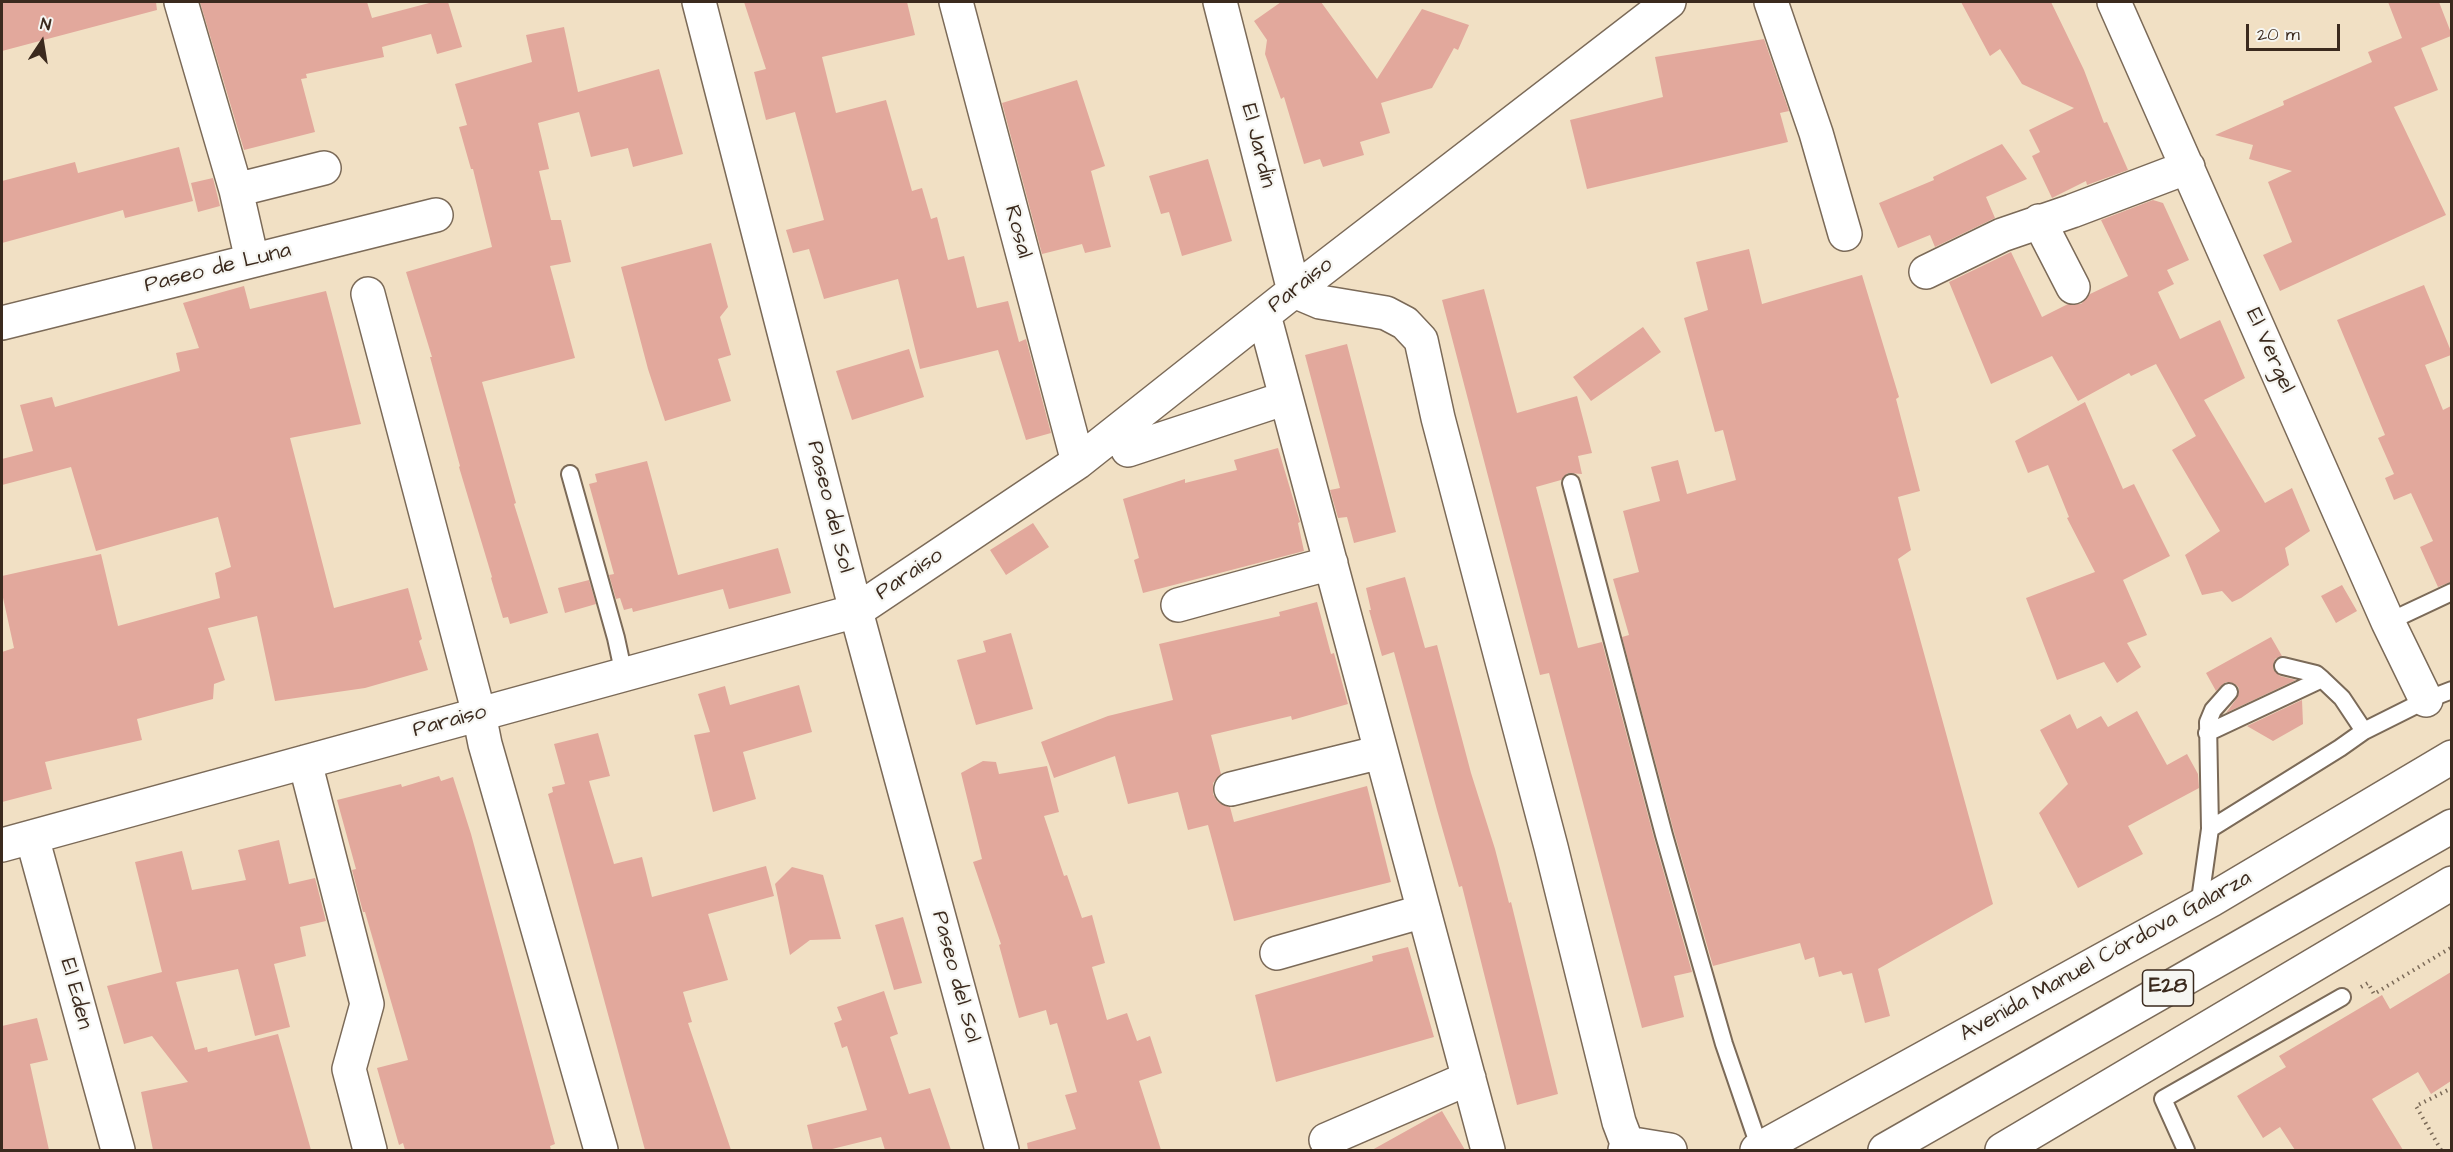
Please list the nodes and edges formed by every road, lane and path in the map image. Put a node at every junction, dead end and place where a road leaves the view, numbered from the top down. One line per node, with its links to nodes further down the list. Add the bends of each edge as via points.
1 (181, 2): 10 (street)
2 (699, 2): 29 (street, Paseo del Sol)
3 (956, 2): 23 (street, Rosal)
4 (1220, 2): 17 (street, El Jardin)
5 (1669, 2): 17 (street, Paraiso)
6 (1771, 2): 13 (street, via 1816,133)
7 (2114, 2): 8 (street, El Vergel)
8 (2188, 167): 12 (street); 30 (street, El Vergel)
9 (324, 168): 10 (street)
10 (236, 190): 14 (street)
11 (435, 215): 14 (street, Paseo de Luna)
12 (2039, 221): 15 (street); 16 (street)
13 (1845, 234)
14 (252, 260): 20 (street, Paseo de Luna)
15 (1926, 272)
16 (2073, 287)
17 (1294, 291): 19 (street, Paraiso); 56 (street, via 1320,302 1386,313 1406,323 1420,340)
18 (368, 294): 36 (street)
19 (1264, 315): 21 (street); 23 (street, Paraiso)
20 (2, 323)
21 (1286, 398): 22 (street); 26 (street)
22 (1128, 450)
23 (1078, 462): 29 (street, Paraiso)
24 (570, 474): 32 (lane)
25 (1571, 483): 63 (lane, via 1680,890)
26 (1331, 563): 28 (street); 39 (street)
27 (2451, 592): 30 (lane)
28 (1178, 605)
29 (856, 611): 32 (street, Paraiso); 60 (street, Paseo del Sol)
30 (2388, 622): 35 (street, El Vergel)
31 (2283, 666): 33 (lane)
32 (624, 675): 36 (street, Paraiso)
33 (2322, 679): 37 (lane, via 2342,698); 38 (lane)
34 (2229, 692): 38 (lane, via 2213,710)
35 (2439, 695): 37 (lane)
36 (479, 714): 41 (street, Paraiso); 59 (street)
37 (2364, 731): 44 (lane)
38 (2206, 733): 44 (lane)
39 (1381, 752): 42 (street); 48 (street)
40 (2451, 757): 47 (street, Avenida Manuel Córdova Galarza / E28)
41 (305, 762): 45 (street, Paraiso); 58 (street, via 367,1004 349,1069)
42 (1231, 789)
43 (2451, 826): 64 (street, E28)
44 (2210, 829): 47 (lane)
45 (17, 841): 57 (street, El Eden)
46 (2451, 883): 55 (street)
47 (2199, 907): 63 (street, Avenida Manuel Córdova Galarza / E28)
48 (1424, 911): 50 (street); 52 (street)
49 (2451, 947): 51 (path, via 2374,994 2368,983)
50 (1277, 953)
51 (2342, 997): 65 (lane, via 2163,1099)
52 (1468, 1078): 54 (street); 61 (street)
53 (2451, 1088): 66 (path, via 2416,1106)
54 (1326, 1140)
55 (2014, 1146)
56 (1626, 1147): 62 (street)
57 (118, 1150)
58 (370, 1150)
59 (602, 1150)
60 (1002, 1150)
61 (1488, 1150)
62 (1670, 1150)
63 (1759, 1150)
64 (1885, 1150)
65 (2186, 1150)
66 (2440, 1150)

